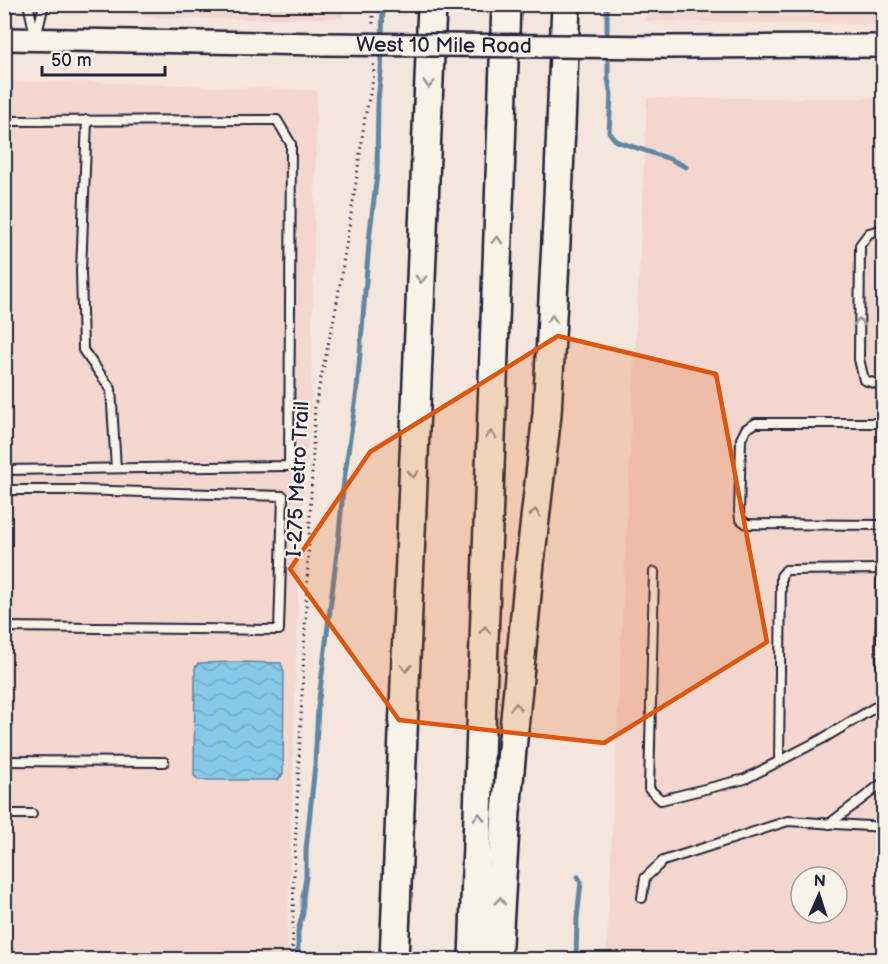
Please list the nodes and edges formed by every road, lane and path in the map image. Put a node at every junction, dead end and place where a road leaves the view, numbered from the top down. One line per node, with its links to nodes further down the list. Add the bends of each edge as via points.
1 (28, 4): 9 (lane)
2 (44, 4): 9 (lane)
3 (373, 4): 7 (path)
4 (432, 4): 36 (highway, one-way to 36)
5 (506, 4): 37 (highway, one-way to 5)
6 (566, 4): 38 (highway, one-way to 6, via 507,800 547,414)
7 (373, 28)
8 (4, 39): 9 (main road, West 10 Mile Road)
9 (36, 39): 10 (main road, West 10 Mile Road, bridge)
10 (884, 46)
11 (373, 52): 35 (path, I-275 Metro Trail, via 374,75 346,252 315,406)
12 (87, 120): 13 (lane); 17 (lane, via 81,272 83,350 111,389); 17 (lane, via 278,120 291,144 289,466)
13 (4, 121)
14 (884, 229): 15 (lane, one-way to 14, via 864,380 859,359 860,244 869,233)
15 (884, 385)
16 (884, 423): 20 (lane, via 756,423 746,429 741,439 739,510 740,519 747,524)
17 (116, 468): 18 (lane)
18 (4, 470)
19 (4, 490): 23 (lane, via 282,496 279,630)
20 (884, 525)
21 (883, 569): 24 (lane, via 880,648); 27 (lane, via 786,570 781,576)
22 (654, 572): 27 (lane, via 649,789 661,800 745,779)
23 (4, 627)
24 (884, 688)
25 (884, 702): 27 (lane)
26 (4, 761): 28 (lane)
27 (779, 761)
28 (164, 762)
29 (884, 782): 32 (lane)
30 (4, 814): 31 (lane)
31 (32, 814)
32 (830, 824): 33 (lane); 34 (lane, via 788,821 663,861 645,878)
33 (884, 828)
34 (642, 898)
35 (292, 960)
36 (394, 960)
37 (473, 960)
38 (496, 960)

